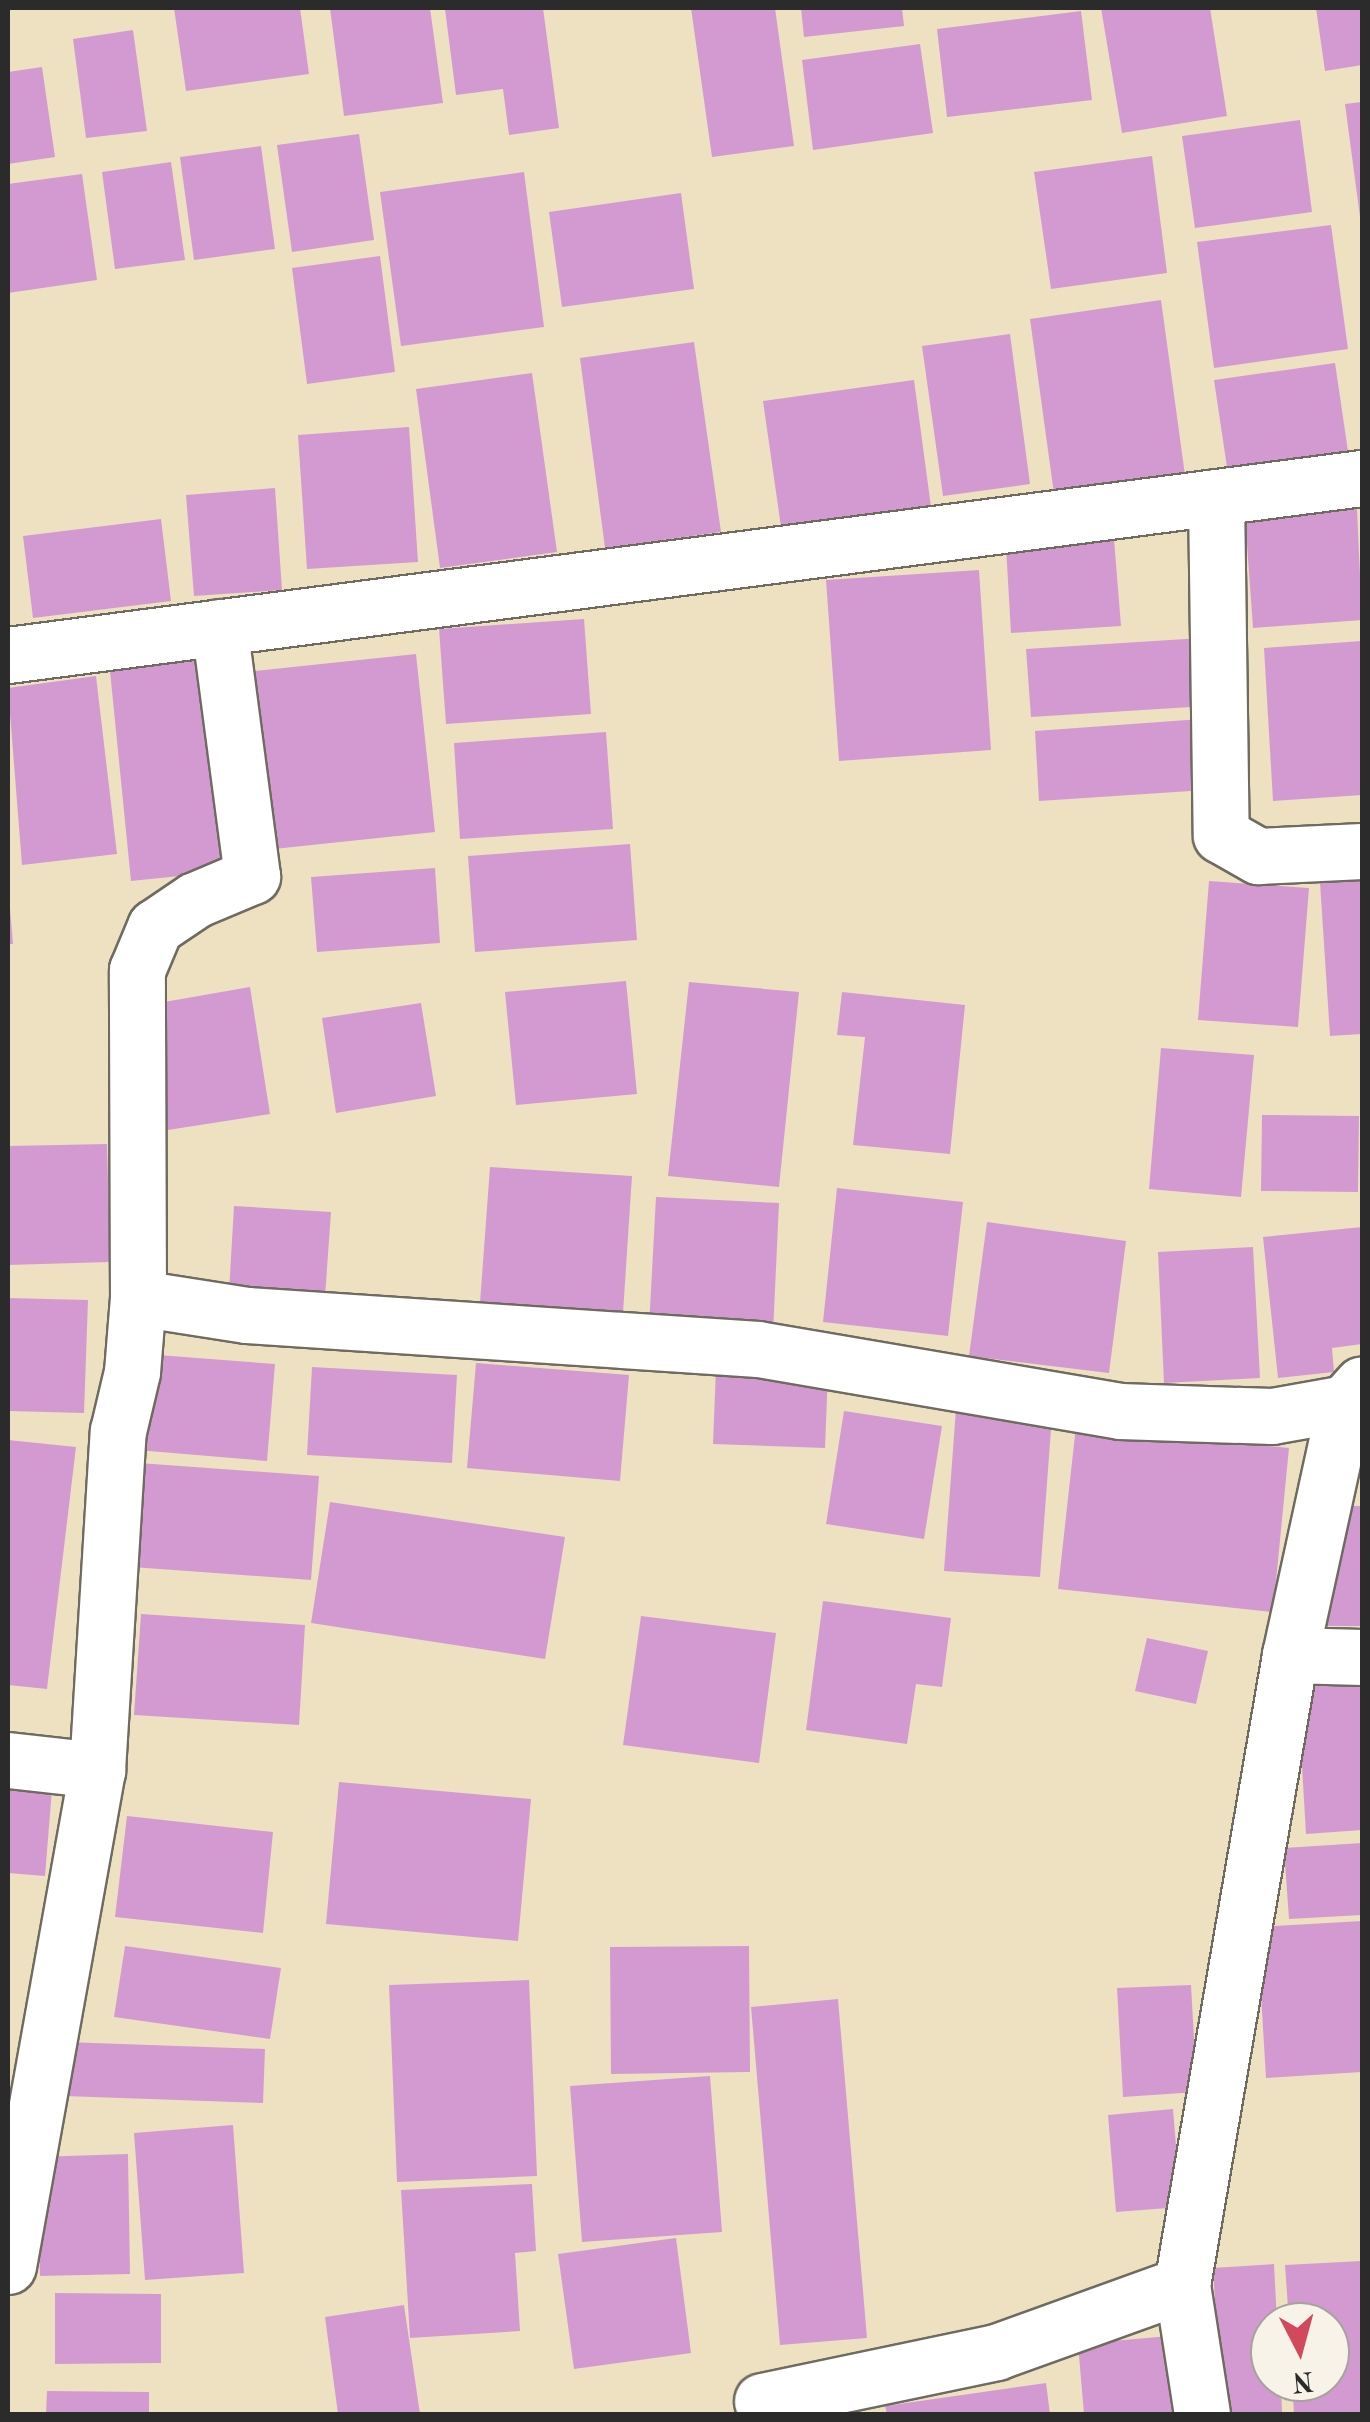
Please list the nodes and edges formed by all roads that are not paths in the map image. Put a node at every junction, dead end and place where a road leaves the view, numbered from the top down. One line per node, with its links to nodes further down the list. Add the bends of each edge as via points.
1 (1362, 478): 2 (street)
2 (1216, 497): 3 (street); 5 (street, via 1221,835 1258,856)
3 (219, 627): 4 (street); 6 (street, via 252,876 155,926 137,970)
4 (8, 655)
5 (1362, 851)
6 (138, 1298): 7 (street, via 247,1315 758,1349 1120,1410 1272,1416); 11 (street, via 132,1372 118,1431)
7 (1354, 1393): 8 (street)
8 (1290, 1656): 9 (street); 13 (street)
9 (1362, 1656)
10 (8, 1760): 11 (street)
11 (97, 1770): 12 (street)
12 (8, 2266)
13 (1182, 2285): 14 (street, via 996,2352); 15 (street)
14 (762, 2401)
15 (1202, 2414)

